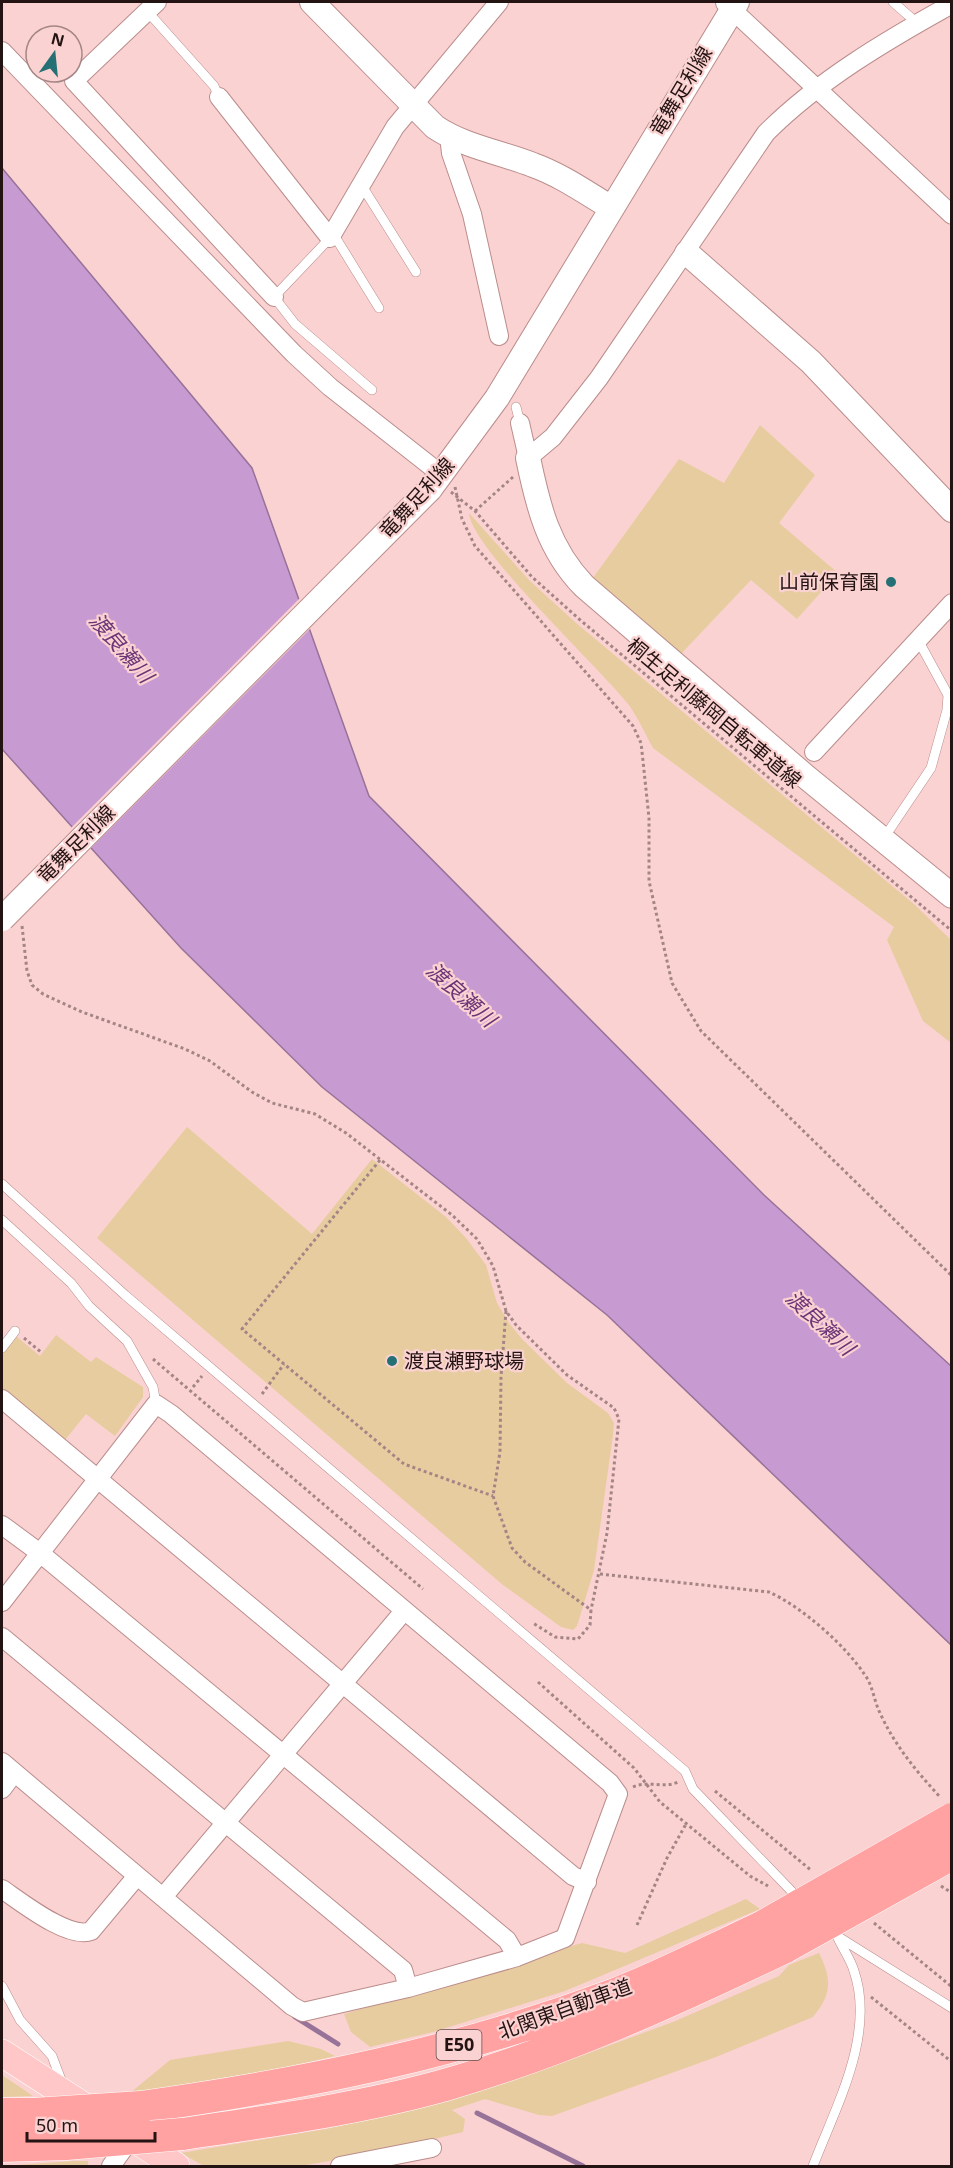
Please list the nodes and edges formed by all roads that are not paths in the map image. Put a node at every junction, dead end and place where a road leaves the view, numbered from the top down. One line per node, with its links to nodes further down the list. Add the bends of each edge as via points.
1 (312, 2): 11 (street)
2 (499, 2): 11 (street)
3 (892, 2): 7 (lane)
4 (731, 4): 9 (street); 14 (street, 竜舞足利線)
5 (951, 4): 7 (street)
6 (152, 6): 10 (lane); 19 (street, via 74,81)
7 (917, 23): 9 (street)
8 (2, 51): 25 (street, via 286,347)
9 (815, 90): 15 (street); 17 (street, via 766,133)
10 (219, 97): 16 (street)
11 (412, 106): 12 (street); 13 (street, via 395,127)
12 (448, 136): 14 (street, via 546,170); 21 (street, via 472,214)
13 (362, 186): 16 (street); 18 (lane)
14 (610, 207): 25 (street, 竜舞足利線, via 497,398)
15 (951, 215)
16 (332, 237): 19 (lane); 20 (lane)
17 (687, 253): 24 (street, via 599,378 553,436); 26 (street, via 811,362)
18 (416, 272)
19 (274, 297): 22 (lane, via 296,324)
20 (379, 308)
21 (500, 340)
22 (372, 390)
23 (518, 415): 24 (street)
24 (523, 465): 31 (street, via 547,531 571,573 659,654)
25 (436, 482): 32 (street, 竜舞足利線, bridge)
26 (951, 510)
27 (951, 603): 28 (street)
28 (918, 640): 29 (street); 30 (lane, via 948,695 948,710 931,768)
29 (814, 752)
30 (890, 829)
31 (951, 896)
32 (11, 921)
33 (2, 1184): 56 (lane, via 125,1295 685,1771 693,1789)
34 (2, 1220): 38 (lane, via 71,1282 89,1306 127,1341 153,1387)
35 (15, 1331): 36 (lane)
36 (2, 1348)
37 (2, 1399): 39 (street)
38 (156, 1404): 39 (street); 43 (street)
39 (98, 1479): 41 (street); 45 (street)
40 (2, 1525): 41 (street)
41 (40, 1553): 42 (street); 46 (street)
42 (2, 1602)
43 (404, 1611): 45 (street); 53 (street, via 610,1783 618,1794)
44 (2, 1637): 50 (street)
45 (342, 1684): 46 (street); 53 (street, via 573,1876)
46 (283, 1755): 50 (street); 57 (street, via 507,1940)
47 (8, 1768): 48 (street); 52 (street)
48 (2, 1789)
49 (948, 1810): 63 (highway, 北関東自動車道 / E50, bridge, via 762,1927 615,1994 531,2024 352,2072 141,2106)
50 (226, 1823): 55 (street); 59 (street, via 403,1970)
51 (951, 1854): 65 (highway, 北関東自動車道 / E50, bridge, via 785,1947 678,1999 590,2036 445,2085 322,2113 182,2134)
52 (138, 1876): 54 (street, via 91,1931 83,1934 66,1929); 55 (street)
53 (587, 1882): 57 (street, via 565,1938)
54 (2, 1889)
55 (163, 1897): 59 (street, via 303,2012)
56 (837, 1936): 60 (lane); 70 (lane, via 855,1971 858,2034 852,2063)
57 (517, 1956): 59 (street)
58 (2, 1986): 62 (lane, via 20,2020 52,2056 60,2072)
59 (408, 1988)
60 (951, 2008)
61 (2, 2053): 62 (main road)
62 (61, 2093): 64 (main road)
63 (2, 2114)
64 (132, 2137): 67 (street); 68 (main road)
65 (2, 2146)
66 (432, 2148): 69 (street)
67 (111, 2166)
68 (176, 2166)
69 (340, 2166)
70 (813, 2166)

